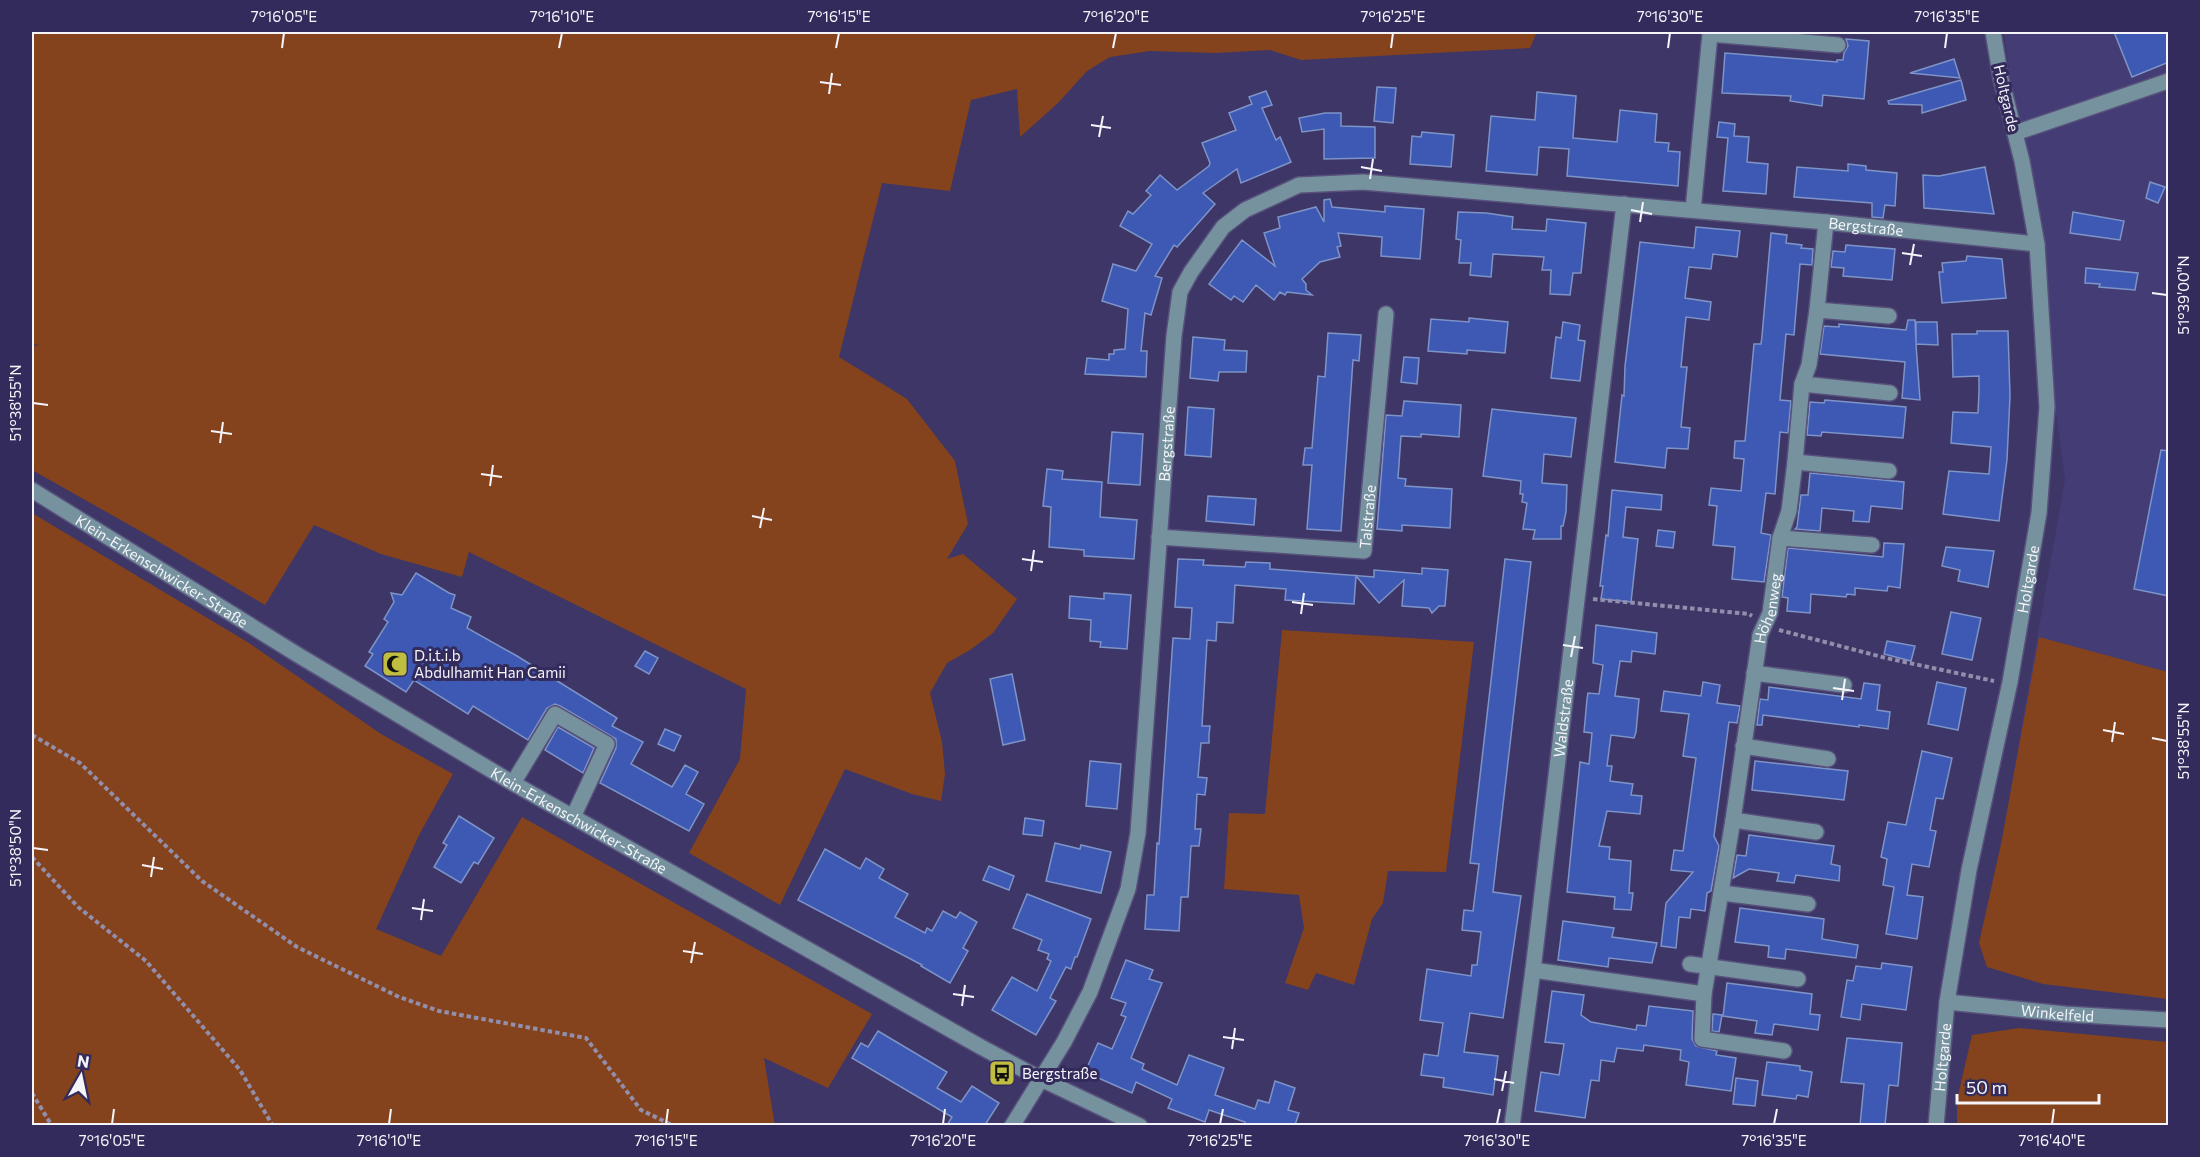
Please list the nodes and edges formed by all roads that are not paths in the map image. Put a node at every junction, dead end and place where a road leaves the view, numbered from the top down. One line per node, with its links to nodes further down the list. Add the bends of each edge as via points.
1 (1993, 32): 5 (street, Holtgarde)
2 (1820, 37): 3 (street); 7 (street, via 1710,34)
3 (1838, 45)
4 (2169, 81): 5 (street)
5 (2015, 133): 9 (street, Holtgarde)
6 (1624, 204): 7 (street, Bergstraße); 18 (street, Bergstraße, via 1363,182 1299,185 1245,210 1223,227 1180,292); 33 (street, Waldstraße)
7 (1694, 210): 8 (street, Bergstraße)
8 (1826, 222): 9 (street, Bergstraße); 10 (street, Höhenweg)
9 (2037, 244): 36 (street, Holtgarde, via 2047,407 2039,513)
10 (1817, 310): 12 (street); 13 (street, Höhenweg, via 1809,365)
11 (1386, 314): 18 (street, Talstraße, via 1364,551)
12 (1889, 316)
13 (1802, 384): 14 (street); 15 (street, Höhenweg)
14 (1890, 393)
15 (1796, 462): 16 (street); 19 (street, Höhenweg, via 1789,511)
16 (1889, 471)
17 (32, 490): 25 (street, Klein-Erkenschwicker-Straße)
18 (1159, 537): 39 (street, Bergstraße, via 1138,833 1128,889 1090,992)
19 (1780, 538): 20 (street); 21 (street, Höhenweg, via 1770,613 1760,635)
20 (1872, 545)
21 (1754, 673): 22 (street); 23 (street, Höhenweg)
22 (1844, 685)
23 (1743, 746): 24 (street); 27 (street, Höhenweg)
24 (1828, 759)
25 (513, 783): 26 (street, Klein-Erkenschwicker-Straße); 26 (street, via 555,714 608,744)
26 (573, 817): 39 (street, Klein-Erkenschwicker-Straße)
27 (1733, 820): 28 (street); 29 (street, Höhenweg)
28 (1816, 832)
29 (1722, 893): 30 (street); 32 (street, Höhenweg)
30 (1809, 904)
31 (1690, 964): 32 (street)
32 (1708, 967): 34 (street); 35 (street, Höhenweg)
33 (1533, 970): 35 (street); 42 (street, Waldstraße)
34 (1798, 978)
35 (1704, 994): 38 (street, Höhenweg, via 1702,1039)
36 (1947, 1002): 37 (street, Winkelfeld); 43 (street, Holtgarde)
37 (2169, 1020)
38 (1784, 1051)
39 (1041, 1079): 40 (street, Bergstraße); 41 (street, Klein-Erkenschwicker-Straße)
40 (1012, 1125)
41 (1140, 1125)
42 (1512, 1125)
43 (1936, 1125)

